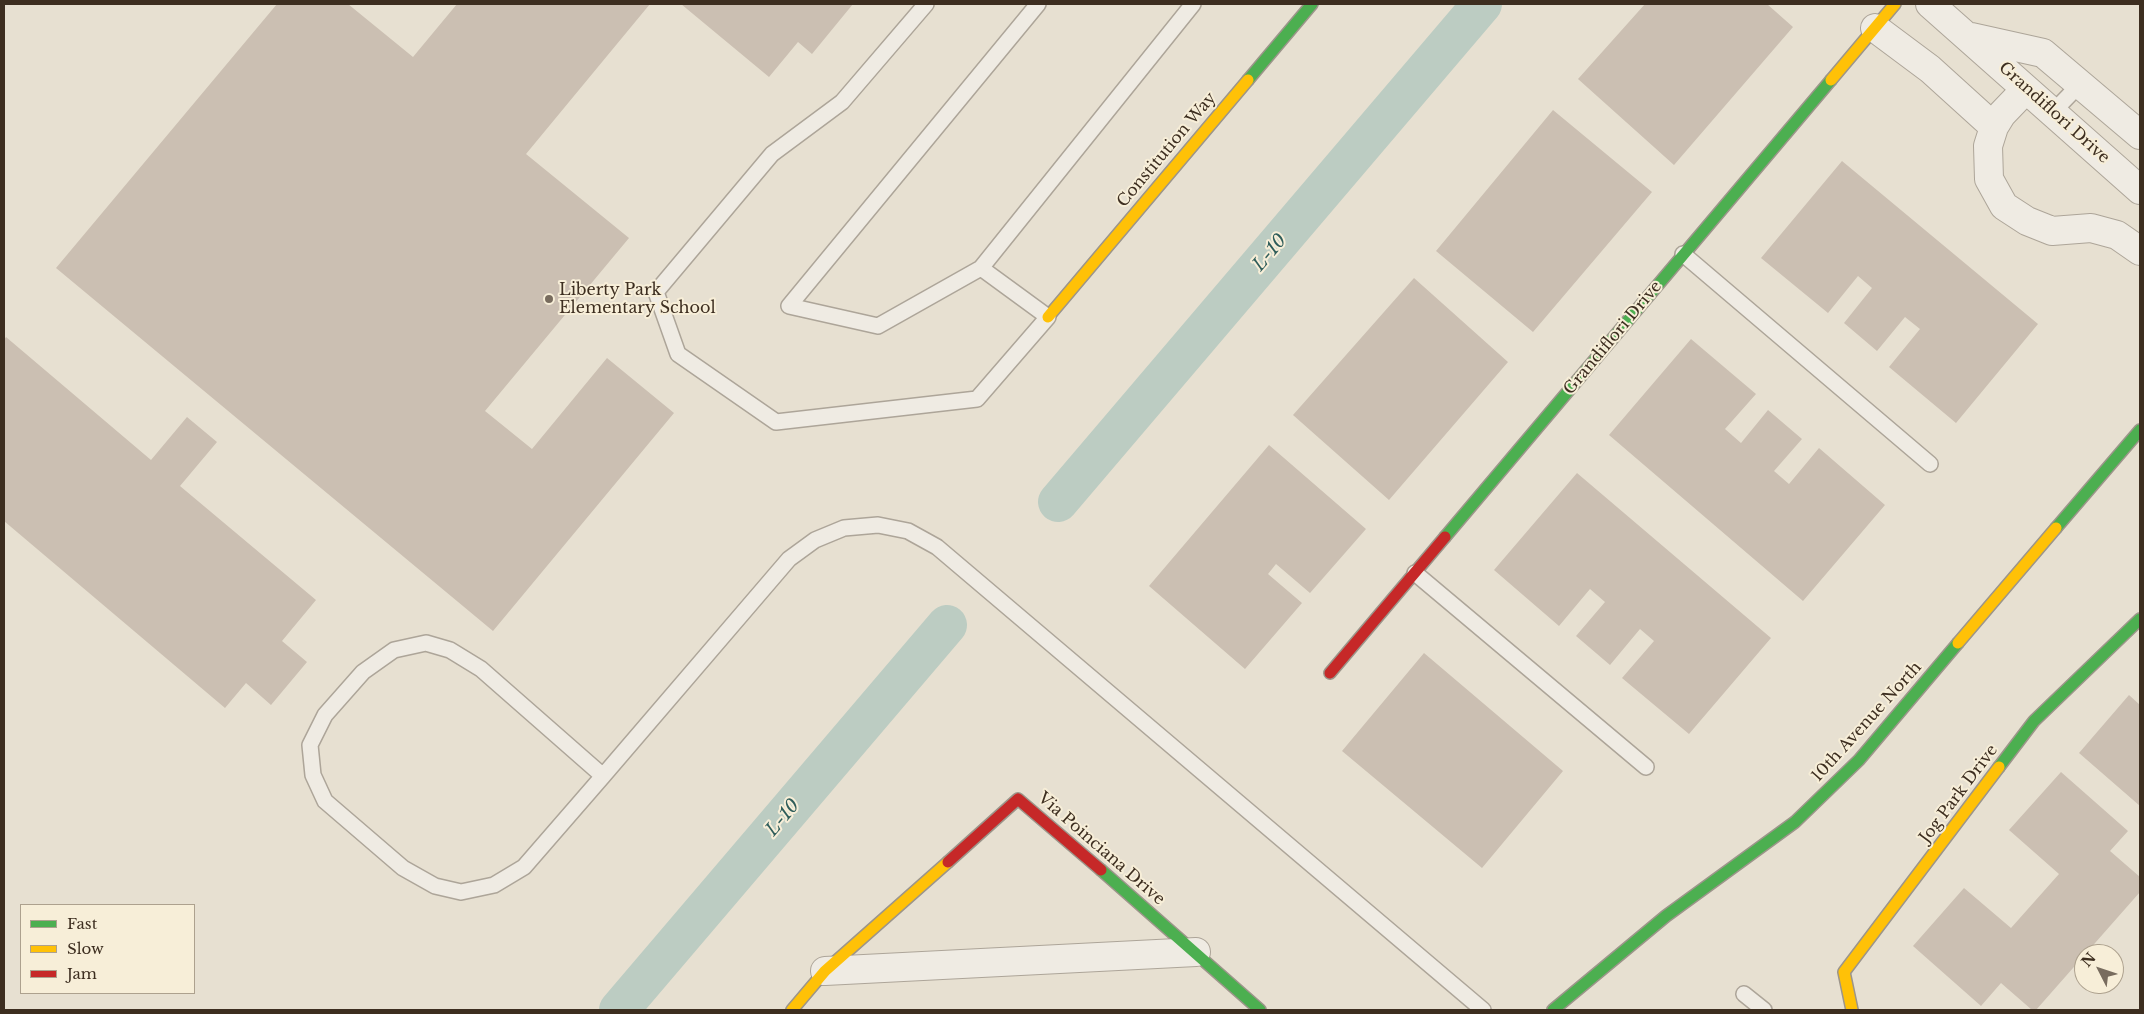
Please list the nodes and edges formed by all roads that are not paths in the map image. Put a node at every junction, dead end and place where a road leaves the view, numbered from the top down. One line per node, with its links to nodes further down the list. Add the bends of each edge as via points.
1 (926, 4): 19 (lane, via 842,102 772,154 656,292 678,354 776,422 977,399)
2 (1038, 4): 18 (lane, via 789,306 878,326)
3 (1193, 4): 18 (lane)
4 (1289, 4): 7 (lane)
5 (1895, 4): 8 (street, Grandiflori Drive)
6 (1930, 4): 9 (street, Grandiflori Drive)
7 (1308, 9): 19 (street, Constitution Way)
8 (1875, 28): 13 (street, via 1930,69); 17 (street, Grandiflori Drive)
9 (1967, 36): 10 (street, Grandiflori Drive, via 2042,53); 11 (street, Grandiflori Drive)
10 (2080, 84): 12 (lane); 14 (street, Grandiflori Drive)
11 (2026, 89): 12 (street, Grandiflori Drive); 13 (street)
12 (2053, 112): 15 (street, Grandiflori Drive)
13 (1994, 127): 16 (street, via 1988,146 1989,179 2004,206 2027,222 2052,231 2092,228 2117,235)
14 (2140, 135)
15 (2140, 190)
16 (2140, 251)
17 (1683, 254): 21 (lane); 22 (street, Grandiflori Drive)
18 (981, 268): 19 (lane)
19 (1048, 317)
20 (2140, 430): 33 (street, 10th Avenue North, via 1859,760 1795,822 1666,916)
21 (1930, 464)
22 (1415, 572): 24 (street, Grandiflori Drive); 25 (lane)
23 (2140, 620): 35 (street, Jog Park Drive, via 2034,722 1844,972)
24 (1330, 673)
25 (1646, 767)
26 (603, 776): 26 (lane, via 524,867 494,885 461,892 435,886 403,868 325,801 313,775 310,744 325,715 362,672 394,650 426,643 450,650 481,669); 32 (lane, via 789,559 815,540 844,528 878,525 908,531 937,547)
27 (1196, 952): 28 (street); 28 (street, Via Poinciana Drive, via 1018,799); 31 (street, Via Poinciana Drive)
28 (825, 971): 30 (street, Via Poinciana Drive)
29 (1744, 994): 34 (lane)
30 (792, 1010)
31 (1260, 1010)
32 (1483, 1010)
33 (1553, 1010)
34 (1764, 1010)
35 (1852, 1010)

